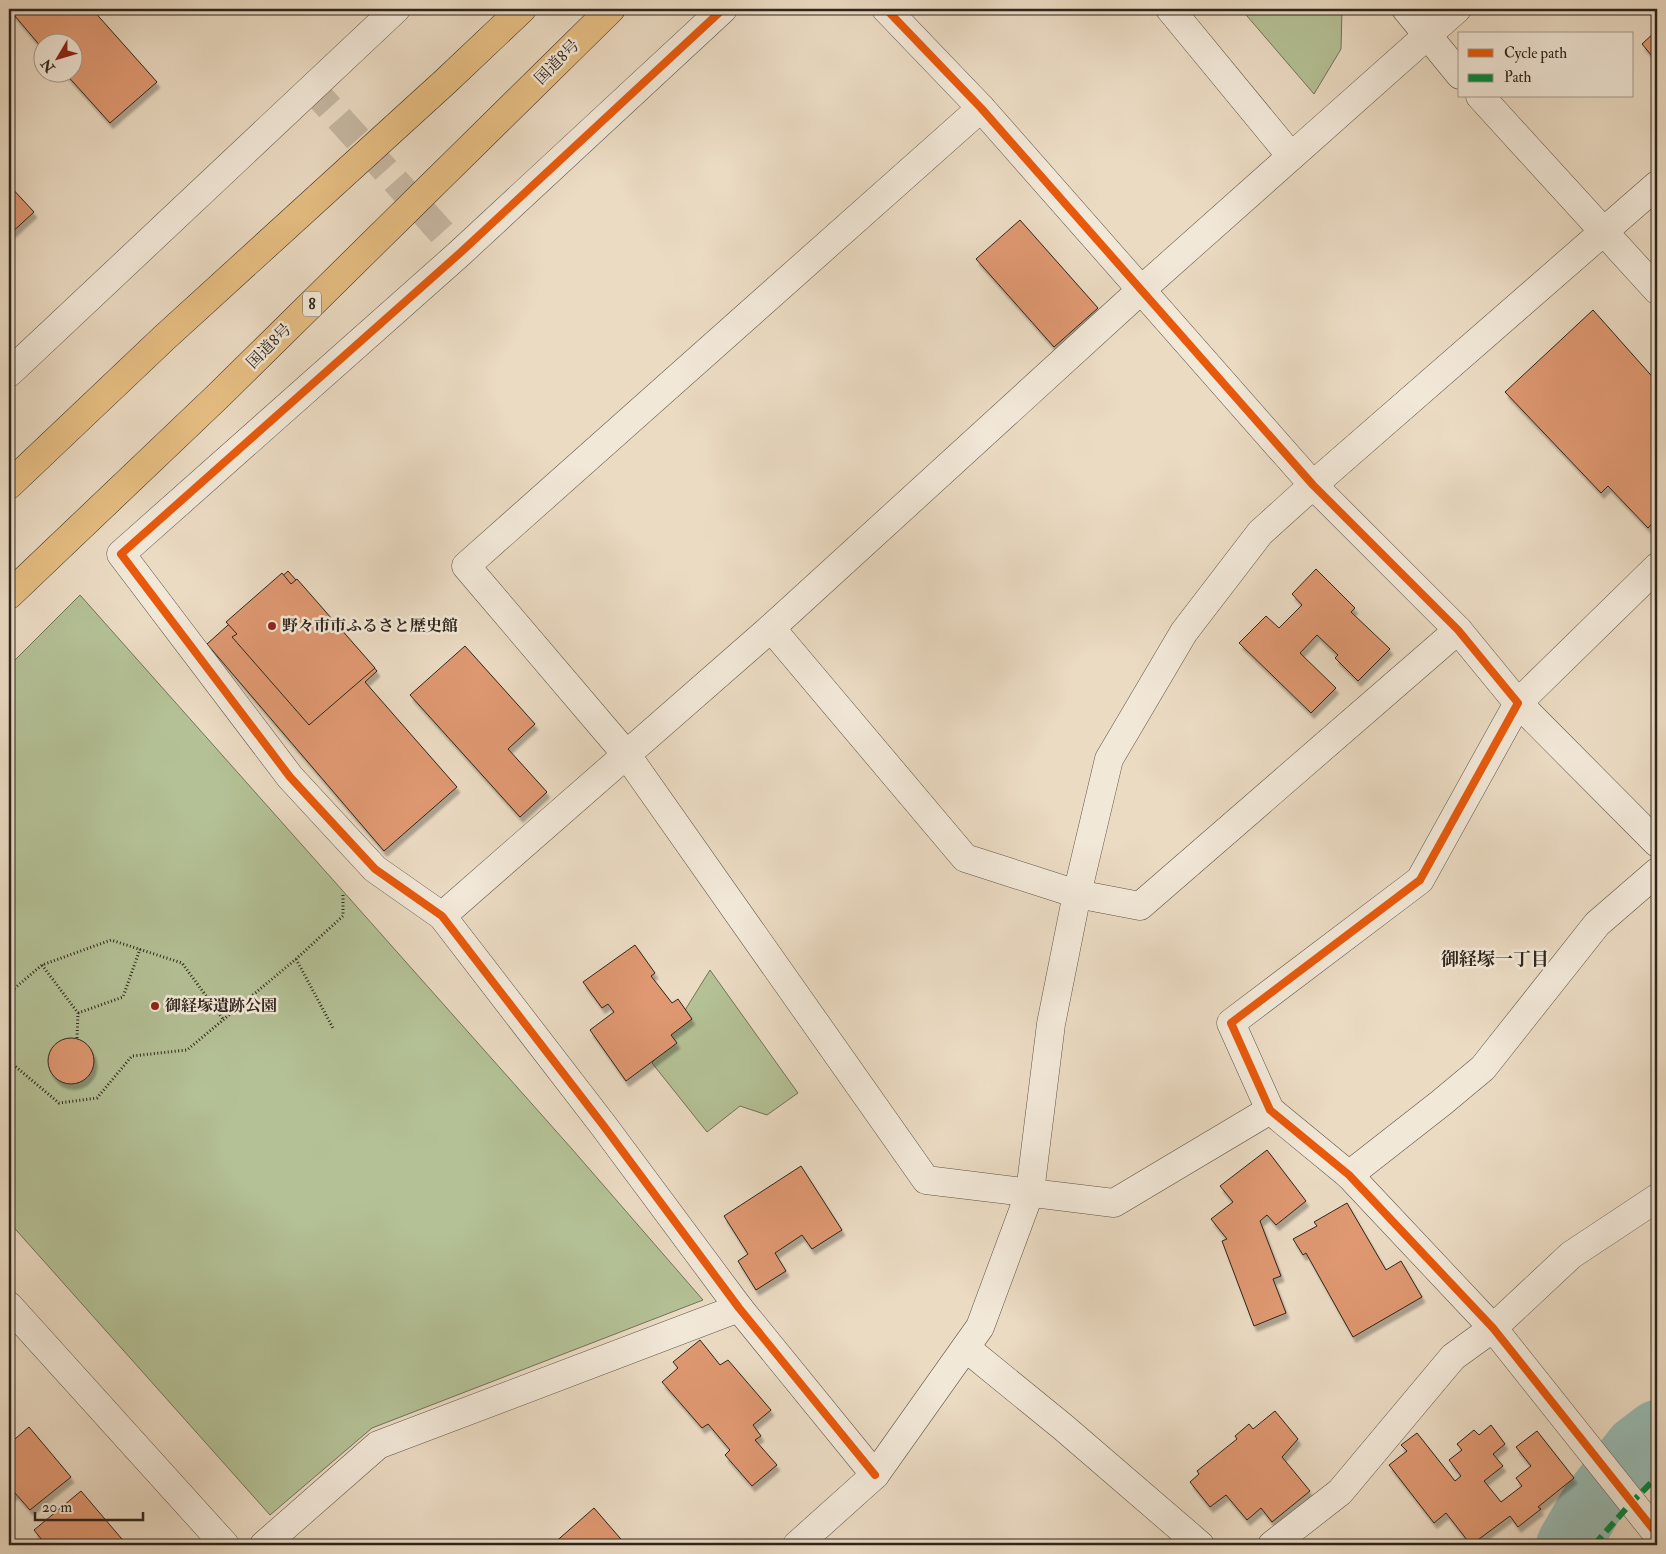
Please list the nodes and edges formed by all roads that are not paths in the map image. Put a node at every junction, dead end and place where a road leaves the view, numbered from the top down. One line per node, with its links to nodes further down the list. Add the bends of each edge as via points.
1 (396, 9): 18 (street)
2 (522, 9): 19 (highway, via 171,331)
3 (611, 9): 22 (highway, 国道8号 / 8, via 218,396)
4 (723, 9): 30 (street, via 460,253 121,554 290,777 375,869)
5 (886, 9): 12 (street)
6 (1170, 9): 13 (street)
7 (1406, 9): 9 (street)
8 (1457, 9): 9 (street)
9 (1428, 34): 10 (street); 13 (street)
10 (1458, 72)
11 (1482, 98): 15 (street)
12 (981, 108): 16 (street); 26 (street, via 466,566)
13 (1291, 156): 16 (street)
14 (1657, 185): 15 (street)
15 (1604, 231): 17 (street); 20 (street)
16 (1141, 290): 20 (street); 23 (street)
17 (1657, 290)
18 (9, 373)
19 (9, 485)
20 (1313, 485): 24 (street); 29 (street, via 1260,533 1184,632 1109,759)
21 (1657, 567): 25 (street)
22 (9, 595)
23 (771, 628): 26 (street); 29 (street, via 965,858)
24 (1458, 630): 25 (street); 29 (street, via 1140,906)
25 (1518, 703): 27 (street); 31 (street, via 1420,880 1231,1023)
26 (626, 754): 30 (street); 33 (street, via 926,1180)
27 (1657, 843)
28 (1657, 872): 32 (street, via 1597,924 1483,1068)
29 (1077, 894): 33 (street, via 1051,1024)
30 (442, 916): 36 (street)
31 (1270, 1110): 32 (street); 33 (street, via 1114,1203)
32 (1348, 1175): 37 (street)
33 (1030, 1192): 38 (street, via 980,1327)
34 (1657, 1198): 37 (street, via 1571,1255)
35 (9, 1306): 41 (street)
36 (739, 1308): 39 (street); 42 (street, via 378,1444)
37 (1493, 1328): 40 (street); 45 (street, via 1453,1357 1340,1492)
38 (966, 1348): 39 (street); 44 (street)
39 (875, 1475): 43 (street)
40 (1657, 1534)
41 (225, 1545)
42 (264, 1545)
43 (797, 1545)
44 (1200, 1545)
45 (1272, 1545)

